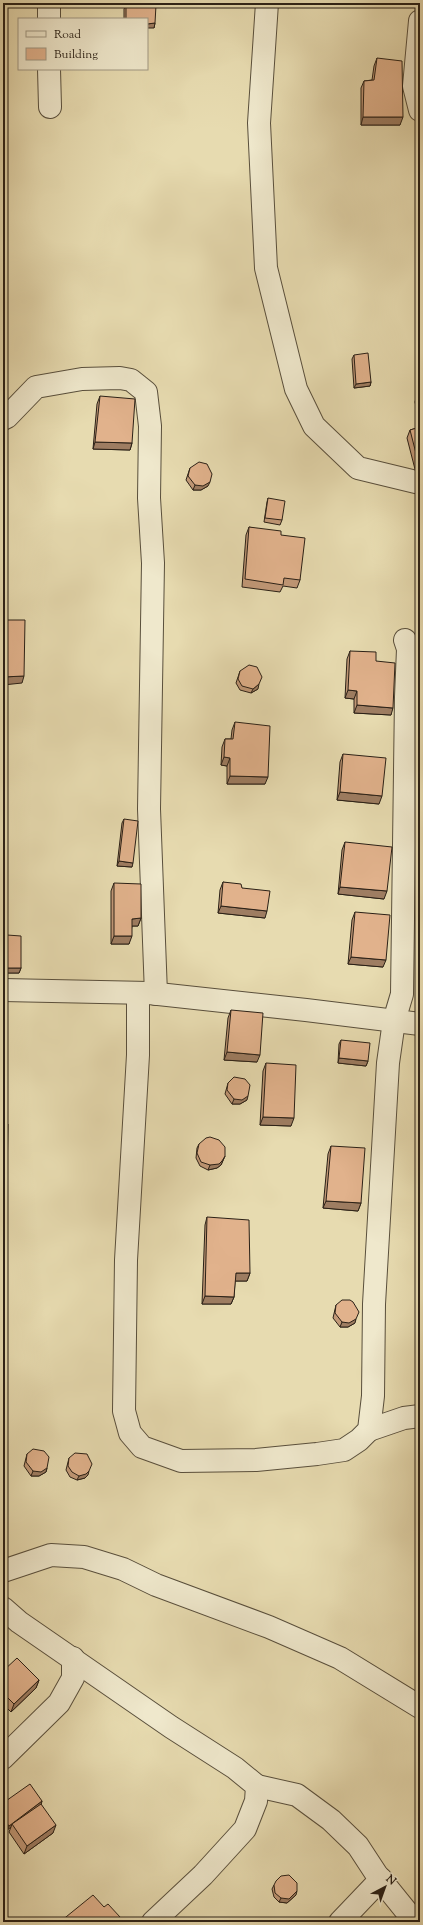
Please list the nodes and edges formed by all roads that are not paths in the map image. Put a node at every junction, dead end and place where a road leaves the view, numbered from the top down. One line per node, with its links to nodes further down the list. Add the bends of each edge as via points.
1 (49, 3): 3 (street)
2 (267, 3): 9 (street, via 259,123 266,268 296,389 314,426 358,468)
3 (49, 18)
4 (420, 21): 7 (street, via 414,86)
5 (49, 70): 6 (street)
6 (50, 107)
7 (420, 110)
8 (3, 419): 12 (street, via 36,387 82,379 120,378 131,380 146,392 150,426 149,498 153,563)
9 (420, 483)
10 (405, 640): 13 (street, via 408,649 402,994)
11 (3, 990): 12 (street)
12 (147, 993): 13 (street); 16 (street, via 138,1055 126,1275 124,1411 130,1433 142,1448 181,1460 249,1460 344,1450)
13 (394, 1021): 14 (street); 16 (street, via 388,1063)
14 (420, 1024)
15 (420, 1416): 16 (street, via 404,1418)
16 (369, 1430)
17 (3, 1571): 20 (street, via 51,1555 84,1557 123,1568 156,1585 268,1627 340,1658)
18 (3, 1608): 19 (street)
19 (73, 1658): 21 (street, via 73,1678 59,1703); 22 (street, via 171,1727 235,1768)
20 (420, 1707)
21 (3, 1758)
22 (257, 1786): 23 (street, via 297,1795 331,1820 358,1846); 25 (street, via 256,1801 245,1829 203,1875)
23 (381, 1879): 24 (street); 26 (street)
24 (409, 1917)
25 (153, 1922)
26 (340, 1922)

